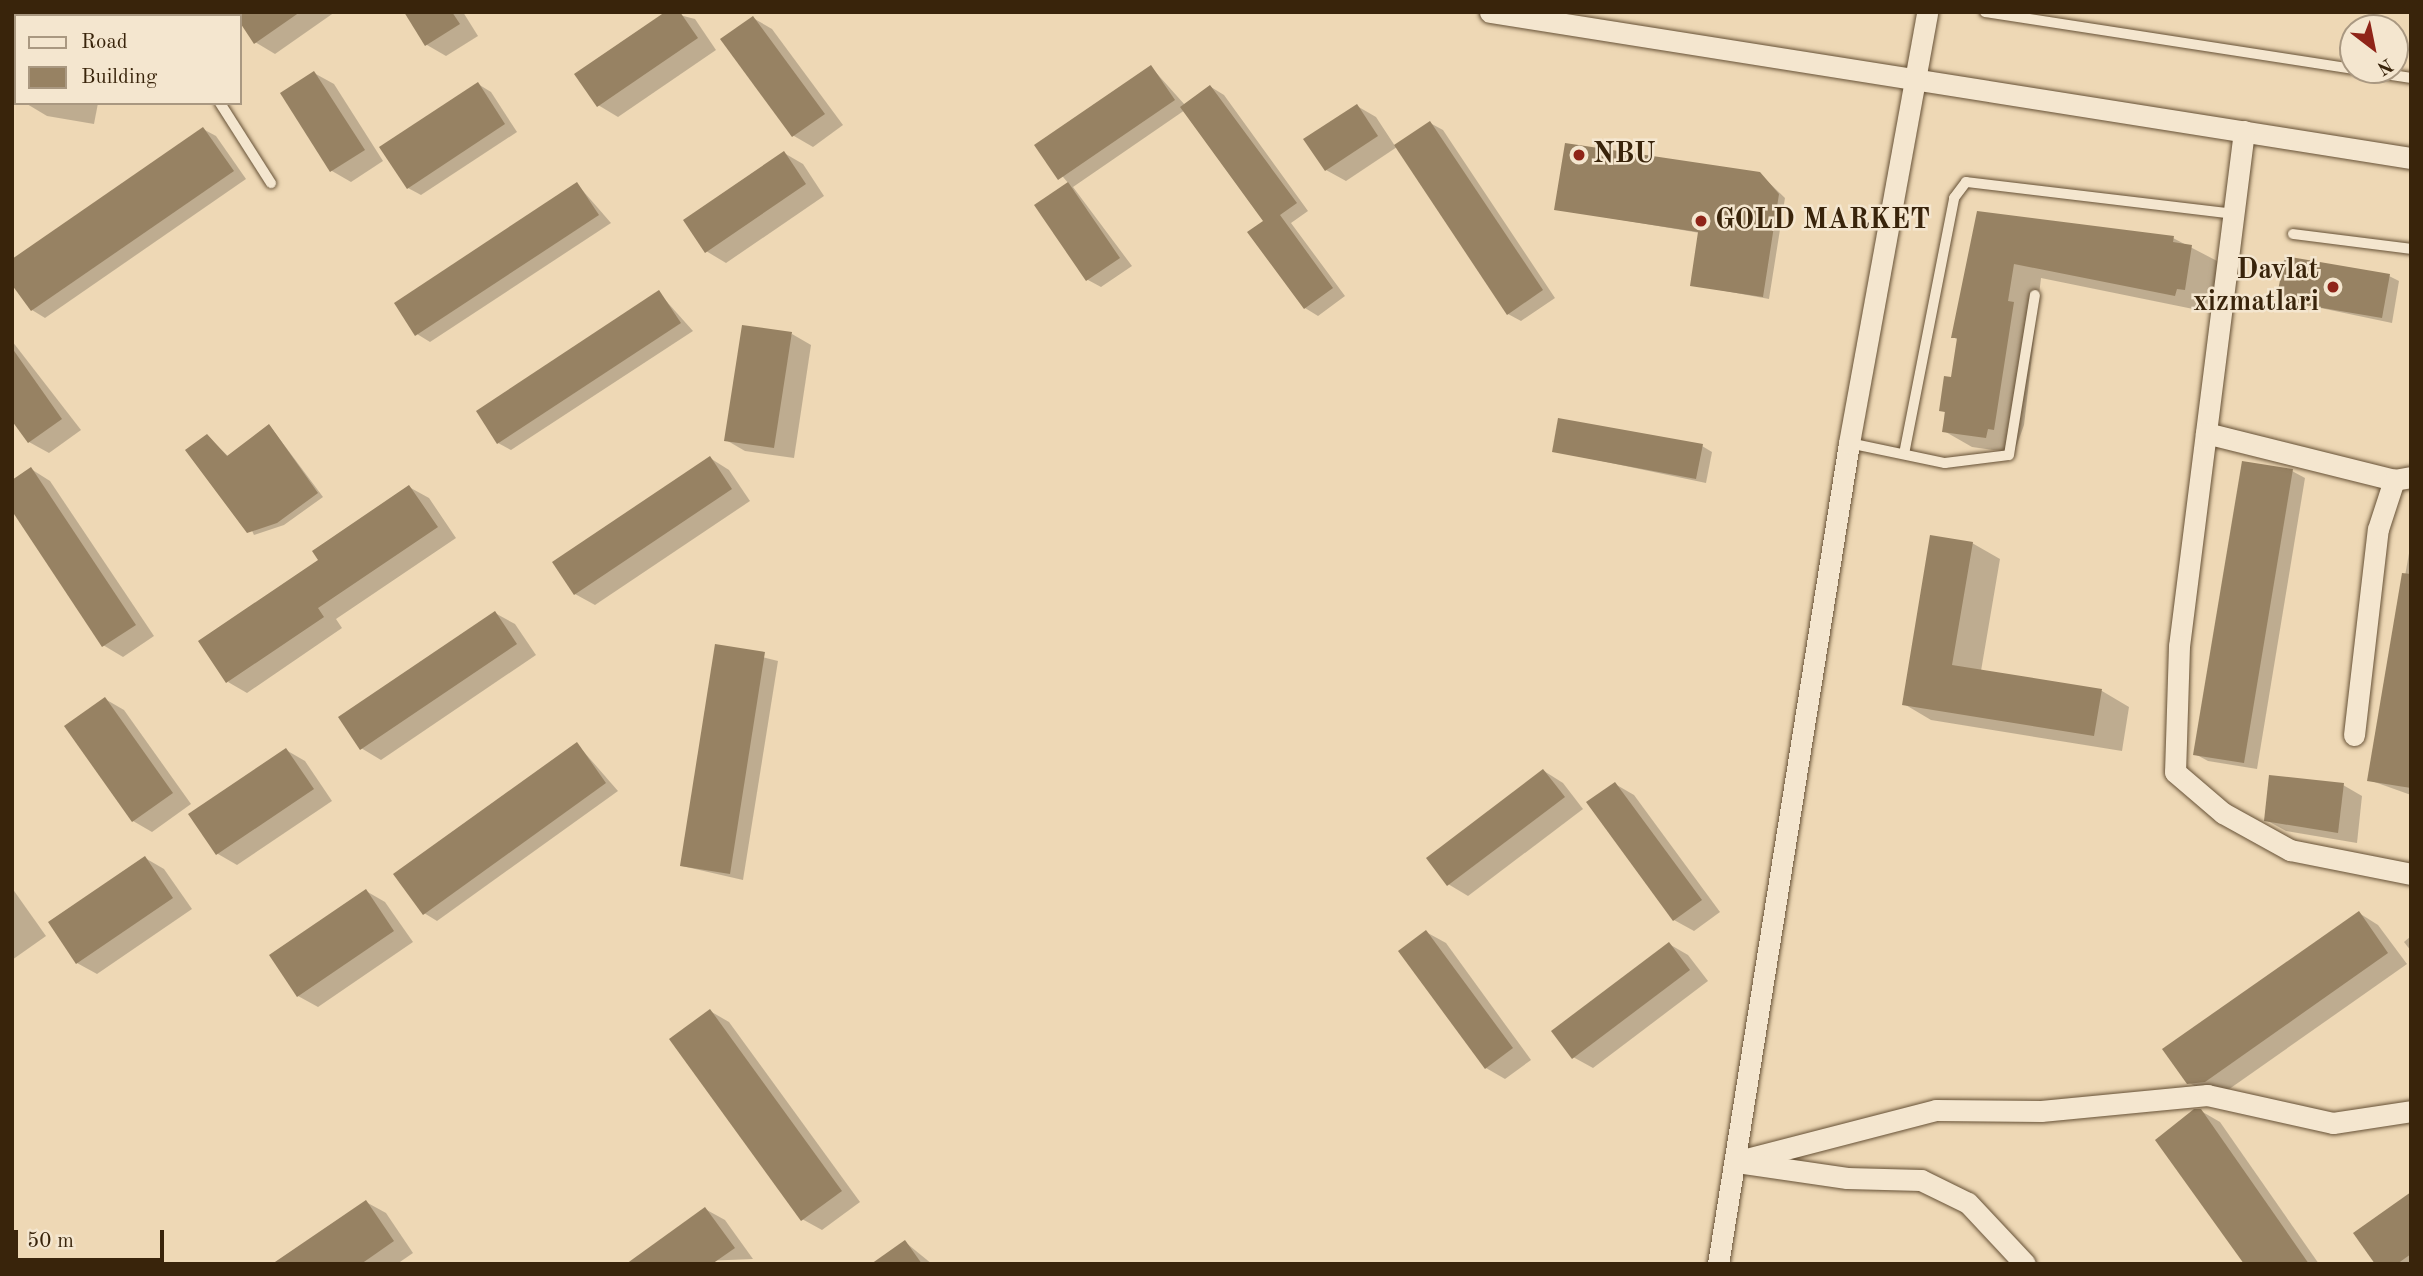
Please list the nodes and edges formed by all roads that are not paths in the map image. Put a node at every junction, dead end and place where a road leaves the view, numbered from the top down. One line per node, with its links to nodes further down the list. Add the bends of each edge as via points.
1 (1490, 12): 5 (street)
2 (1927, 12): 5 (street)
3 (1985, 12): 4 (lane)
4 (2339, 67)
5 (1917, 78): 7 (street); 15 (street)
6 (221, 105): 9 (lane)
7 (2244, 131): 8 (street); 10 (street)
8 (2411, 158)
9 (271, 183)
10 (2234, 214): 14 (street); 16 (lane, via 1966,182 1954,198)
11 (2293, 234): 12 (lane)
12 (2411, 249)
13 (2035, 295): 16 (lane, via 2009,455 1945,463)
14 (2206, 433): 17 (street); 19 (street, via 2179,646 2175,772 2223,813 2290,850)
15 (1849, 443): 16 (lane); 21 (street)
16 (1904, 454)
17 (2402, 478): 18 (street, via 2378,528)
18 (2354, 735)
19 (2411, 874)
20 (2411, 1111): 21 (street, via 2333,1123 2207,1095 2041,1111 1936,1110)
21 (1735, 1162): 22 (street); 23 (street, via 1847,1178 1921,1180 1968,1203)
22 (1718, 1264)
23 (2025, 1264)

